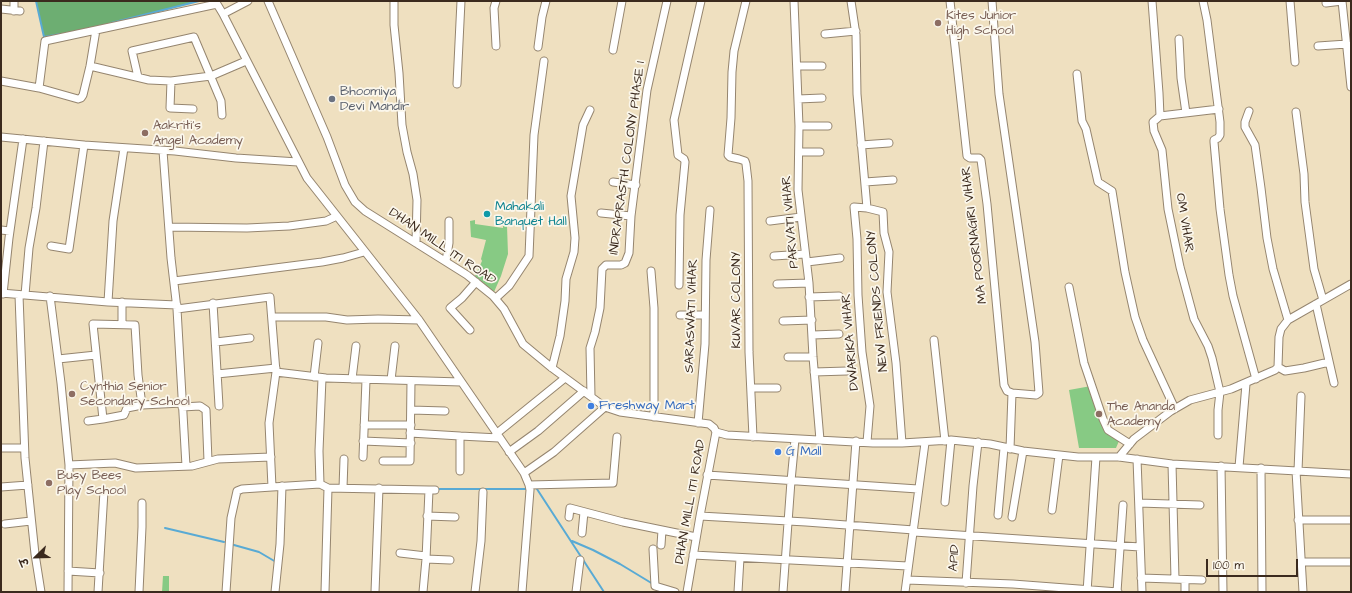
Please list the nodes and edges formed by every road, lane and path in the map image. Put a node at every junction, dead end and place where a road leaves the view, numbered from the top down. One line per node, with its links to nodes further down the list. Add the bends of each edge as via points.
1 (14, 1): 21 (street, via 17,11)
2 (248, 1): 22 (street)
3 (268, 1): 84 (street, DHAN MILL ITI ROAD, via 327,136 348,192 365,211)
4 (394, 1): 84 (street, via 402,125 417,200)
5 (461, 1): 43 (street)
6 (496, 1): 28 (street)
7 (546, 1): 30 (street)
8 (622, 1): 31 (street)
9 (667, 1): 72 (street, INDRAPRASTH COLONY PHASE 1, via 647,90)
10 (701, 1): 98 (street, via 674,120 678,156 685,162 680,215)
11 (746, 1): 150 (street, KUVAR COLONY, via 734,51 728,155 746,164 748,181)
12 (794, 1): 36 (street, PARVATI VIHAR)
13 (851, 1): 24 (street)
14 (950, 1): 154 (street, MA POORNAGIRI VIHAR, via 967,156 981,160 1004,386)
15 (992, 1): 154 (street, via 999,94 1034,335 1039,393)
16 (1152, 1): 55 (street)
17 (1203, 1): 49 (street)
18 (1290, 1): 34 (street)
19 (1342, 1): 20 (street); 27 (street)
20 (1326, 3)
21 (1, 9)
22 (223, 14): 23 (street, via 217,4); 32 (street)
23 (96, 30): 35 (street); 45 (street, via 45,41)
24 (856, 31): 25 (street); 63 (street)
25 (825, 34)
26 (1179, 39): 53 (street)
27 (1347, 44): 29 (street); 44 (street)
28 (496, 46)
29 (1318, 46)
30 (538, 47)
31 (613, 50)
32 (246, 61): 39 (street); 68 (street)
33 (544, 61): 105 (street, via 534,135 529,256 509,286)
34 (1295, 62)
35 (90, 66): 40 (street); 45 (street, via 84,95 81,98)
36 (797, 66): 37 (street); 47 (street, PARVATI VIHAR)
37 (822, 66)
38 (1077, 74): 161 (street, via 1082,121 1098,182 1112,191 1135,317)
39 (211, 76): 40 (street, via 194,37 132,51); 42 (street); 54 (street, via 221,101)
40 (138, 77): 42 (street)
41 (1, 81): 45 (street)
42 (171, 81): 48 (street, via 170,108)
43 (457, 84)
44 (1351, 87)
45 (40, 88)
46 (822, 98): 47 (street)
47 (798, 99): 56 (street, PARVATI VIHAR)
48 (193, 109)
49 (1219, 109): 53 (street); 143 (street, via 1220,135 1214,142 1229,275)
50 (590, 110): 135 (street, via 583,125 572,196 575,245 566,279 560,336)
51 (1249, 111): 117 (street, via 1245,122 1255,145 1269,250)
52 (1296, 112): 106 (street, via 1314,269)
53 (1186, 113): 55 (street)
54 (222, 115)
55 (1160, 116): 153 (street, OM VIHAR, via 1154,119 1153,126 1162,150 1172,233 1188,302 1208,346)
56 (799, 126): 57 (street); 66 (street, PARVATI VIHAR)
57 (828, 126)
58 (1, 137): 59 (street)
59 (23, 139): 60 (street); 83 (street)
60 (44, 141): 62 (street); 101 (street)
61 (889, 143): 63 (street)
62 (84, 145): 64 (street); 85 (street, via 69,249)
63 (861, 145): 71 (street)
64 (124, 148): 65 (street); 107 (street, via 113,221)
65 (163, 150): 68 (street); 81 (street)
66 (799, 152): 67 (street); 78 (street, PARVATI VIHAR, via 798,190)
67 (820, 152)
68 (298, 162): 76 (street, via 306,178)
69 (893, 180): 71 (street)
70 (613, 182): 72 (street)
71 (866, 182): 73 (street)
72 (636, 185): 77 (street, INDRAPRASTH COLONY PHASE 1)
73 (867, 208): 181 (street, DWARIKA VIHAR, via 854,207 862,352 870,406); 184 (street, NEW FRIENDS COLONY, via 882,212 888,252 887,292)
74 (710, 210): 113 (street, SARASWATI VIHAR)
75 (601, 214): 77 (street)
76 (337, 216): 81 (street, via 326,221 290,226); 86 (street)
77 (631, 216): 155 (street, INDRAPRASTH COLONY PHASE 1, via 629,253 625,263 606,265 602,269 600,308 590,348)
78 (801, 217): 80 (street); 87 (street, PARVATI VIHAR)
79 (449, 220): 90 (street)
80 (770, 221)
81 (169, 227): 93 (street)
82 (1, 230): 83 (street)
83 (10, 231): 100 (street)
84 (416, 243): 90 (street, DHAN MILL ITI ROAD)
85 (52, 246)
86 (364, 252): 93 (street, via 322,262); 115 (street)
87 (805, 254): 88 (street); 91 (street, PARVATI VIHAR)
88 (774, 256)
89 (840, 258): 91 (street)
90 (446, 262): 94 (street, DHAN MILL ITI ROAD)
91 (807, 262): 95 (street, PARVATI VIHAR)
92 (651, 271): 164 (street, via 654,308)
93 (174, 281): 111 (street)
94 (476, 282): 105 (street, DHAN MILL ITI ROAD); 120 (street, via 450,308)
95 (809, 282): 96 (street); 104 (street, PARVATI VIHAR)
96 (777, 284)
97 (1351, 284): 106 (street)
98 (679, 285)
99 (1069, 287): 186 (street, via 1084,363 1103,419 1108,430)
100 (2, 293): 101 (street)
101 (22, 295): 102 (street); 188 (street)
102 (50, 296): 107 (street); 132 (street)
103 (838, 296): 104 (street)
104 (810, 297): 116 (street, PARVATI VIHAR)
105 (496, 298): 135 (street, DHAN MILL ITI ROAD, via 523,344)
106 (1323, 300): 110 (street)
107 (108, 302): 108 (street)
108 (122, 302): 111 (street); 119 (street)
109 (213, 303): 111 (street); 114 (street, via 270,297); 125 (street)
110 (1316, 304): 117 (street); 133 (street)
111 (177, 307): 158 (street)
112 (680, 315): 113 (street)
113 (705, 315): 167 (street, SARASWATI VIHAR)
114 (272, 317): 115 (street); 136 (street)
115 (419, 320): 147 (street)
116 (812, 320): 118 (street); 121 (street, PARVATI VIHAR)
117 (1288, 320): 134 (street, via 1279,337)
118 (783, 321)
119 (122, 324): 129 (street, via 93,324); 157 (street, via 132,324 136,327)
120 (470, 330)
121 (813, 334): 122 (street); 131 (street, PARVATI VIHAR)
122 (839, 334)
123 (250, 338): 125 (street)
124 (934, 340): 178 (street)
125 (216, 342): 139 (street)
126 (318, 343): 140 (street)
127 (356, 346): 142 (street)
128 (395, 346): 145 (street)
129 (96, 355): 132 (street); 165 (street)
130 (788, 357): 131 (street)
131 (813, 357): 138 (street, PARVATI VIHAR)
132 (58, 359): 202 (street)
133 (1329, 362): 134 (street, via 1285,371); 149 (street)
134 (1278, 367): 143 (street)
135 (552, 368): 141 (street, DHAN MILL ITI ROAD)
136 (276, 370): 139 (street); 140 (street); 193 (street, via 269,423)
137 (847, 371): 138 (street)
138 (814, 372): 177 (street, PARVATI VIHAR)
139 (217, 374): 159 (street)
140 (318, 377): 142 (street); 213 (street)
141 (566, 378): 152 (street, DHAN MILL ITI ROAD); 171 (street)
142 (352, 379): 144 (street)
143 (1256, 379): 148 (street)
144 (366, 380): 145 (street); 168 (street)
145 (391, 380): 146 (street)
146 (411, 381): 147 (street); 162 (street)
147 (461, 382): 171 (street)
148 (1246, 384): 153 (street); 205 (street)
149 (1334, 384)
150 (751, 388): 151 (street); 175 (street, KUVAR COLONY)
151 (777, 388)
152 (584, 391): 155 (street, DHAN MILL ITI ROAD); 190 (street, via 538,431)
153 (1220, 392): 161 (street, via 1190,400); 172 (street)
154 (1012, 393): 189 (street)
155 (591, 396): 160 (street, DHAN MILL ITI ROAD)
156 (1301, 396): 208 (street)
157 (142, 405): 158 (street); 165 (street, via 128,408 124,415)
158 (182, 405): 199 (street, via 200,406 206,410); 203 (street)
159 (220, 406)
160 (605, 407): 164 (street, DHAN MILL ITI ROAD); 209 (street, via 554,452)
161 (1175, 409): 186 (street)
162 (411, 410): 163 (street); 169 (street)
163 (445, 411)
164 (654, 417): 167 (street, DHAN MILL ITI ROAD)
165 (103, 419): 166 (street)
166 (88, 421)
167 (698, 423): 170 (street, DHAN MILL ITI ROAD, via 709,424)
168 (364, 425): 169 (street); 179 (street)
169 (410, 429): 173 (street, via 436,435); 183 (street)
170 (716, 432): 175 (street); 211 (street, DHAN MILL ITI ROAD)
171 (498, 434): 173 (street); 190 (street)
172 (1218, 435)
173 (460, 436): 207 (street)
174 (617, 437): 214 (street, via 613,482)
175 (753, 437): 176 (street)
176 (795, 439): 177 (street); 212 (street)
177 (820, 440): 180 (street)
178 (948, 440): 182 (street); 185 (street); 226 (street)
179 (363, 442): 183 (street); 194 (street)
180 (856, 442): 181 (street); 217 (street)
181 (866, 442): 184 (street)
182 (978, 442): 189 (street); 249 (street, APID)
183 (410, 443): 200 (street, via 410,461)
184 (902, 443): 185 (street)
185 (925, 443): 223 (street)
186 (1130, 444): 196 (street)
187 (1, 448): 188 (street)
188 (24, 448): 215 (street)
189 (1007, 448): 191 (street); 234 (street)
190 (510, 451): 209 (street)
191 (1023, 451): 192 (street); 239 (street)
192 (1059, 455): 195 (street); 232 (street)
193 (271, 457): 199 (street); 219 (street)
194 (363, 457)
195 (1096, 457): 196 (street); 251 (street)
196 (1119, 457): 198 (street)
197 (344, 458): 221 (street)
198 (1137, 459): 201 (street); 228 (street)
199 (208, 461): 203 (street)
200 (383, 461)
201 (1172, 464): 204 (street); 229 (street)
202 (69, 465): 203 (street, via 115,463 136,468); 267 (street)
203 (186, 466)
204 (1221, 466): 205 (street); 298 (street)
205 (1239, 467): 206 (street)
206 (1260, 468): 208 (street); 299 (street)
207 (460, 471)
208 (1297, 471): 210 (street); 241 (street)
209 (525, 472): 214 (street)
210 (1351, 474)
211 (707, 475): 212 (street); 236 (street, DHAN MILL ITI ROAD)
212 (790, 481): 217 (street); 240 (street)
213 (320, 484): 216 (street); 220 (street)
214 (533, 484): 287 (street, via 530,490)
215 (28, 485): 218 (street); 243 (street)
216 (282, 486): 219 (street); 282 (street)
217 (853, 486): 223 (street); 245 (street)
218 (1, 487)
219 (272, 487): 281 (street, via 237,491 231,518)
220 (328, 488): 221 (street); 283 (street)
221 (343, 488): 222 (street)
222 (379, 488): 235 (street, via 432,490); 284 (street)
223 (918, 489): 247 (street)
224 (104, 491): 268 (street)
225 (483, 492): 286 (street, via 481,541)
226 (945, 502)
227 (142, 503): 280 (street)
228 (1139, 503): 229 (street); 254 (street)
229 (1173, 504): 231 (street); 270 (street)
230 (1123, 505): 253 (street)
231 (1200, 505)
232 (1052, 510)
233 (584, 512): 238 (street, via 570,508); 246 (street); 248 (street)
234 (998, 515)
235 (427, 516): 237 (street); 258 (street)
236 (700, 516): 240 (street); 250 (street, DHAN MILL ITI ROAD)
237 (455, 517)
238 (569, 517)
239 (1012, 517)
240 (788, 520): 245 (street); 262 (street)
241 (1298, 520): 242 (street); 263 (street)
242 (1351, 520)
243 (31, 521): 244 (street); 277 (street)
244 (5, 524)
245 (850, 525): 247 (street); 265 (street)
246 (662, 530): 250 (street); 252 (street)
247 (914, 531): 249 (street); 266 (street)
248 (582, 533)
249 (969, 536): 251 (street); 274 (street, APID)
250 (696, 537): 257 (street, DHAN MILL ITI ROAD)
251 (1090, 544): 253 (street); 276 (street)
252 (661, 545)
253 (1120, 546): 254 (street); 295 (street)
254 (1140, 547): 269 (street)
255 (653, 549): 289 (street, via 655,586)
256 (400, 553): 258 (street)
257 (693, 555): 259 (street); 290 (street, DHAN MILL ITI ROAD)
258 (426, 557): 260 (street); 285 (street)
259 (740, 558): 262 (street); 291 (street)
260 (450, 560)
261 (580, 560): 288 (street)
262 (785, 560): 265 (street); 292 (street)
263 (1301, 562): 264 (street); 300 (street)
264 (1351, 562)
265 (847, 564): 266 (street); 293 (street)
266 (908, 566): 271 (street)
267 (68, 571): 268 (street); 278 (street)
268 (100, 573): 279 (street)
269 (1141, 578): 270 (street); 296 (street)
270 (1175, 579): 272 (street)
271 (906, 580): 274 (street); 294 (street)
272 (1185, 580): 273 (street); 297 (street)
273 (1202, 580)
274 (966, 583): 275 (street, via 1013,584)
275 (1045, 590): 276 (street)
276 (1087, 591): 295 (street)
277 (42, 592)
278 (68, 592)
279 (98, 592)
280 (139, 592)
281 (226, 592)
282 (276, 592)
283 (325, 592)
284 (375, 592)
285 (423, 592)
286 (474, 592)
287 (522, 592)
288 (576, 592)
289 (675, 592)
290 (687, 592)
291 (738, 592)
292 (783, 592)
293 (845, 592)
294 (905, 592)
295 (1118, 592)
296 (1142, 592)
297 (1185, 592)
298 (1223, 592)
299 (1262, 592)
300 (1303, 592)

